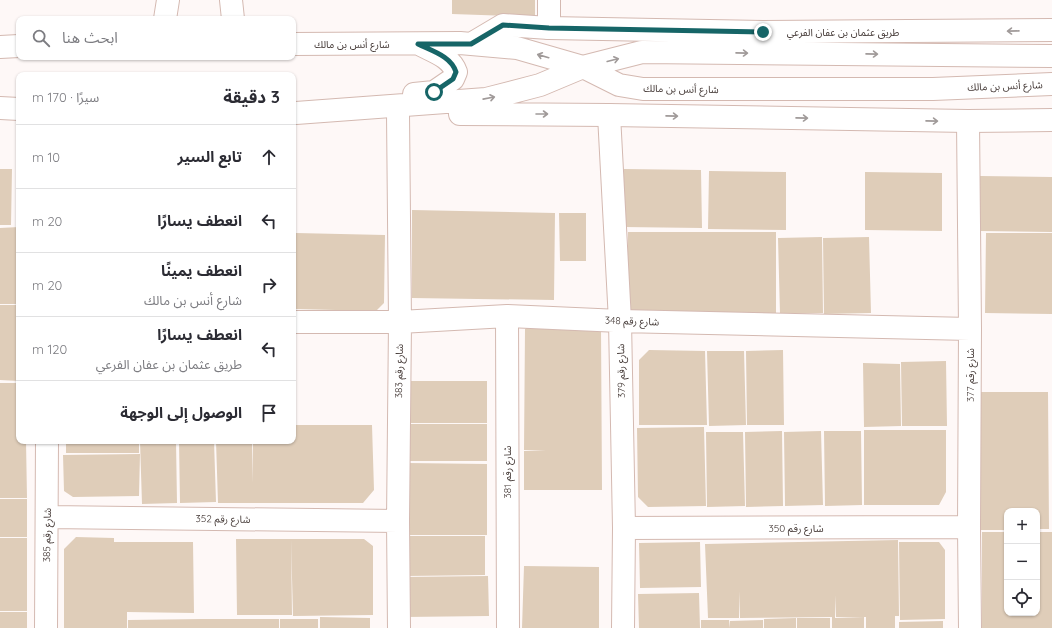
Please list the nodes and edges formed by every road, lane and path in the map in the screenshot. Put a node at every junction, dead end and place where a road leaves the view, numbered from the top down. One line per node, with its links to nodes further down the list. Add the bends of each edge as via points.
1 (168, 0): 4 (street)
2 (231, 0): 5 (street)
3 (549, 0): 6 (street)
4 (165, 16)
5 (233, 16)
6 (549, 28): 7 (street, طريق عثمان بن عفان الفرعي, one-way to 6, via 778,32); 10 (street, طريق عثمان بن عفان الفرعي, via 503,25)
7 (1052, 30)
8 (296, 44): 9 (street, شارع أنس بن مالك)
9 (418, 44): 10 (street, شارع أنس بن مالك); 18 (street, via 454,64 456,72 453,79 434,92)
10 (471, 44): 14 (street, شارع أنس بن مالك, one-way to 10, via 517,48)
11 (16, 46): 12 (street)
12 (0, 47)
13 (1052, 56): 14 (street, one-way to 13, via 642,52)
14 (583, 67): 15 (street, شارع أنس بن مالك, via 619,85 644,89 933,89); 19 (street, one-way to 14, via 486,99 540,85)
15 (1052, 84)
16 (0, 108): 17 (street)
17 (16, 109)
18 (296, 109)
19 (296, 109)
20 (296, 109): 21 (street)
21 (398, 114): 22 (street, one-way to 22); 28 (street, شارع رقم 383)
22 (609, 115): 23 (street, one-way to 23); 26 (street, شارع رقم 379)
23 (968, 121): 24 (street); 29 (street, شارع رقم 377)
24 (1048, 122)
25 (507, 316): 26 (street, شارع رقم 348); 28 (street, شارع رقم 348); 37 (street, شارع رقم 381)
26 (620, 321): 29 (street, شارع رقم 348); 34 (street, شارع رقم 379)
27 (296, 322): 28 (street, شارع رقم 348)
28 (400, 322): 32 (street, شارع رقم 383)
29 (970, 329): 33 (street, شارع رقم 377)
30 (48, 444): 31 (street, شارع رقم 385)
31 (48, 517): 32 (street, شارع رقم 352); 35 (street, شارع رقم 385)
32 (398, 521): 36 (street, شارع رقم 383)
33 (969, 527): 34 (street, شارع رقم 350); 39 (street, شارع رقم 377)
34 (624, 528): 38 (street, شارع رقم 379)
35 (46, 628)
36 (399, 628)
37 (508, 628)
38 (623, 628)
39 (970, 628)

